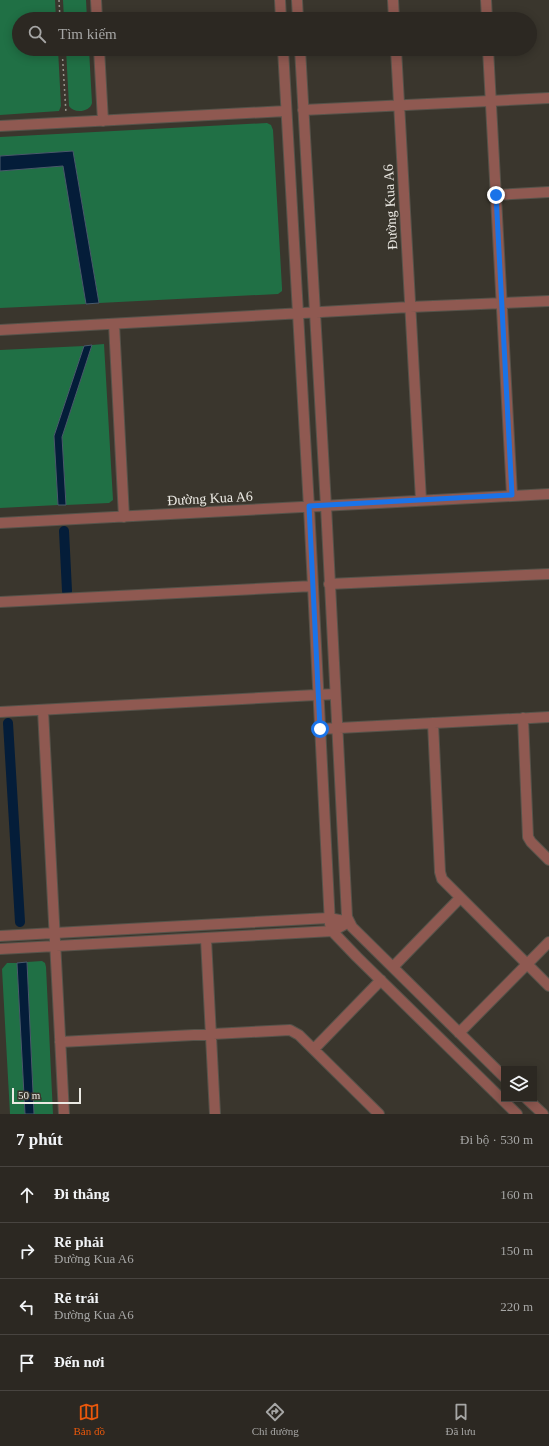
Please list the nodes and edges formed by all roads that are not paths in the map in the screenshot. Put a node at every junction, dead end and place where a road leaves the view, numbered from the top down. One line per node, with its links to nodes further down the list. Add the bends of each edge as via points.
1 (96, 0): 6 (street)
2 (280, 0): 7 (street)
3 (297, 0): 8 (street)
4 (393, 0): 9 (street)
5 (486, 0): 10 (street)
6 (97, 12)
7 (281, 12)
8 (298, 12)
9 (394, 12)
10 (487, 12)
11 (99, 56): 21 (street)
12 (283, 56): 20 (street)
13 (300, 56): 19 (street)
14 (396, 56): 18 (street, Đường Kua A6)
15 (488, 56): 17 (street)
16 (549, 98): 17 (street)
17 (491, 100): 18 (street); 24 (street)
18 (399, 105): 19 (street); 27 (street, Đường Kua A6)
19 (303, 110): 29 (street)
20 (286, 111): 21 (street); 28 (street)
21 (103, 121): 22 (street)
22 (0, 126)
23 (549, 192): 24 (street)
24 (496, 195): 26 (street)
25 (549, 301): 26 (street)
26 (502, 303): 27 (street); 33 (street)
27 (410, 307): 29 (street); 34 (street, Đường Kua A6)
28 (298, 313): 29 (street); 30 (street); 35 (street)
29 (314, 313): 36 (street)
30 (114, 324): 31 (street); 37 (street)
31 (0, 330)
32 (549, 494): 33 (street, Đường Kua A6)
33 (512, 495): 34 (street, Đường Kua A6)
34 (421, 500): 36 (street, Đường Kua A6)
35 (309, 506): 36 (street, Đường Kua A6); 37 (street, Đường Kua A6); 41 (street)
36 (326, 506): 40 (street)
37 (124, 517): 38 (street, Đường Kua A6)
38 (0, 523)
39 (549, 574): 40 (street)
40 (329, 584): 43 (street)
41 (313, 586): 42 (street); 44 (street)
42 (0, 602)
43 (335, 694): 44 (street); 50 (street)
44 (318, 695): 45 (street); 51 (street)
45 (43, 710): 46 (street); 57 (street)
46 (0, 712)
47 (549, 717): 48 (street)
48 (523, 718): 49 (street); 52 (street, via 528,837)
49 (434, 723): 50 (street); 53 (street, via 440,872 444,882)
50 (337, 728): 51 (street); 55 (street, via 346,913)
51 (320, 729): 54 (street)
52 (549, 860)
53 (460, 898): 63 (street); 64 (street)
54 (329, 918): 55 (street); 56 (street); 57 (street)
55 (349, 922): 56 (street); 64 (street)
56 (333, 931): 59 (street); 65 (street)
57 (55, 934): 58 (street); 61 (street)
58 (0, 936)
59 (206, 939): 61 (street); 70 (street)
60 (549, 942): 63 (street)
61 (55, 947): 62 (street); 71 (street)
62 (0, 950)
63 (527, 964): 66 (street); 69 (street)
64 (393, 967): 67 (street)
65 (381, 980): 68 (street); 72 (street)
66 (549, 986)
67 (430, 1004): 68 (street); 69 (street)
68 (418, 1016): 74 (street)
69 (459, 1033): 73 (street)
70 (211, 1034): 71 (street); 72 (street, via 290,1030); 77 (street)
71 (60, 1042): 76 (street)
72 (314, 1049): 78 (street)
73 (500, 1073): 74 (street)
74 (484, 1082): 79 (street)
75 (530, 1102): 80 (street)
76 (64, 1114)
77 (215, 1114)
78 (379, 1114)
79 (517, 1114)
80 (543, 1114)

